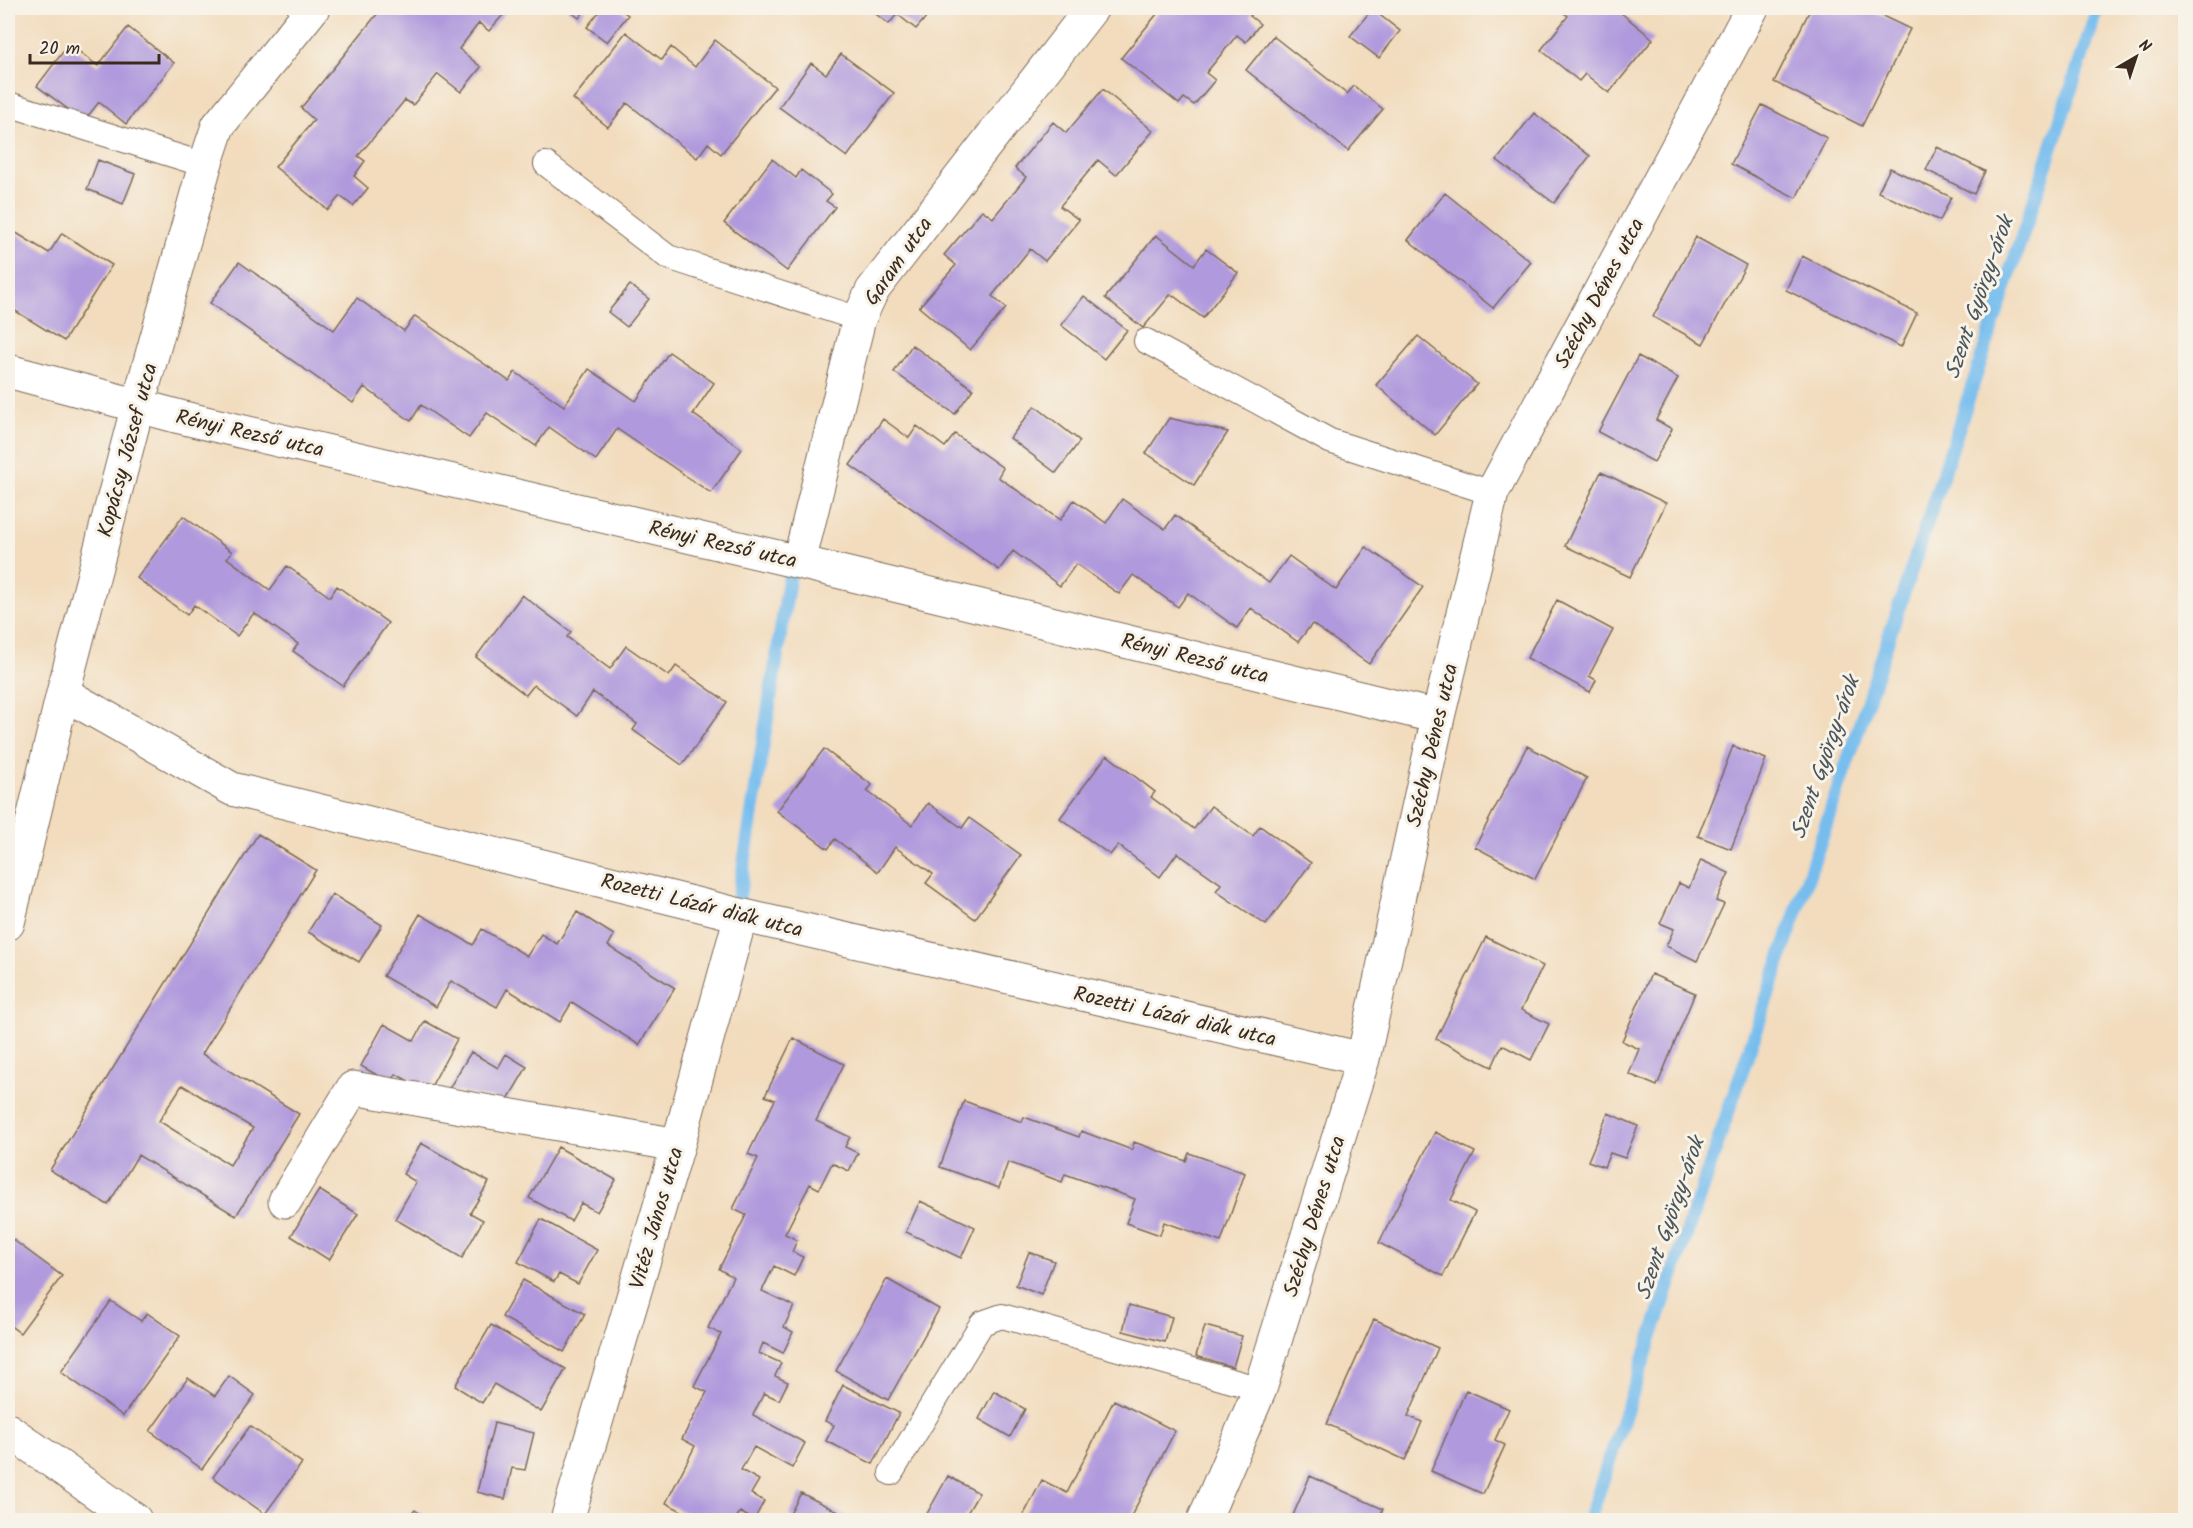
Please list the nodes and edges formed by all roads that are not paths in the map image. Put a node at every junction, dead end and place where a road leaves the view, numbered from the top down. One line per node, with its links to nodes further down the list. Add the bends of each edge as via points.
1 (313, 8): 6 (street, Kopácsy József utca, via 218,126)
2 (1092, 8): 7 (street, Garam utca, via 872,291)
3 (1752, 8): 11 (street, Széchy Dénes utca)
4 (8, 104): 6 (lane)
5 (546, 164): 7 (lane, via 668,257)
6 (205, 165): 10 (street, Kopácsy József utca)
7 (859, 319): 12 (street, Garam utca)
8 (1146, 341): 11 (lane, via 1330,441)
9 (8, 371): 10 (street, Rényi Rezső utca)
10 (138, 405): 12 (street, Rényi Rezső utca); 13 (street, Kopácsy József utca)
11 (1492, 493): 14 (street, Széchy Dénes utca)
12 (799, 562): 14 (street, Rényi Rezső utca)
13 (63, 693): 15 (street, Rozetti Lázár diák utca, via 232,789); 16 (street, Kopácsy József utca)
14 (1438, 717): 17 (street, Széchy Dénes utca)
15 (741, 915): 17 (street, Rozetti Lázár diák utca); 18 (street, Vitéz János utca)
16 (8, 923)
17 (1363, 1059): 20 (street, Széchy Dénes utca)
18 (678, 1145): 19 (street, via 354,1088); 24 (street, Vitéz János utca)
19 (285, 1201)
20 (1260, 1389): 22 (lane, via 1002,1316 982,1323); 25 (street, Széchy Dénes utca)
21 (8, 1430): 23 (street)
22 (891, 1473)
23 (135, 1521)
24 (567, 1521)
25 (1204, 1521)

